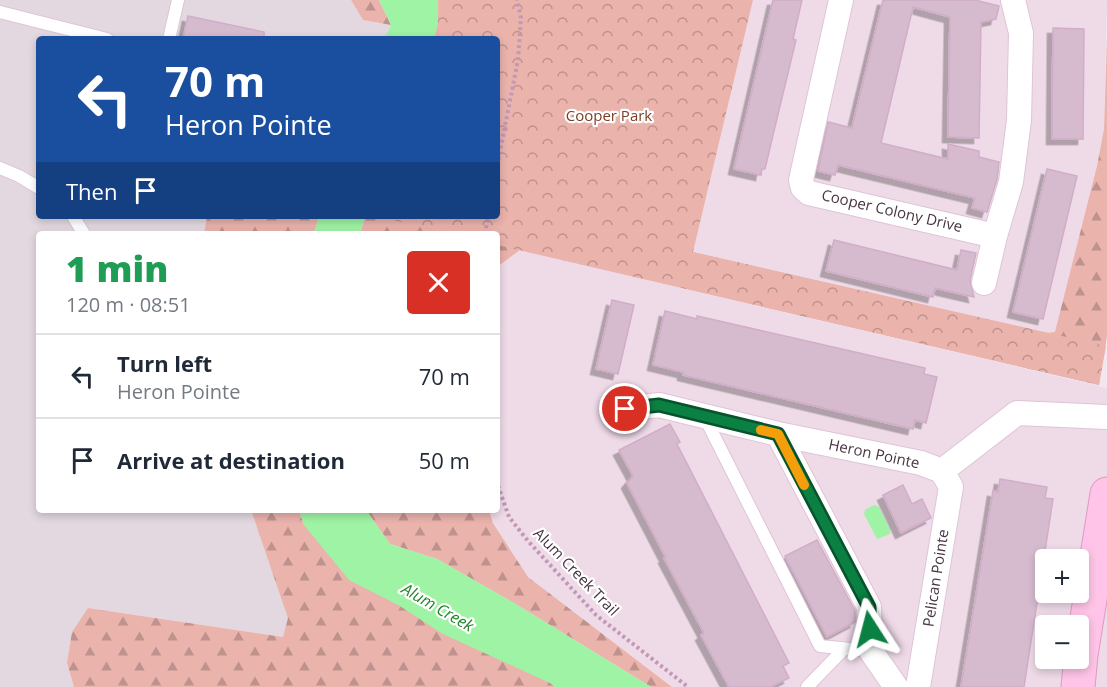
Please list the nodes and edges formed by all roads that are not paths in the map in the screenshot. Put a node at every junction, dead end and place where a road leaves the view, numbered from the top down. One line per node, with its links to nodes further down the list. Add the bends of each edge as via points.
1 (178, 0): 6 (lane)
2 (841, 0): 9 (street, Cooper Colony Drive, via 801,180 803,188 809,193)
3 (1012, 0): 9 (street, via 1021,33 1019,120 1011,182)
4 (0, 12): 5 (lane)
5 (96, 36)
6 (170, 36)
7 (0, 168): 8 (lane)
8 (36, 186)
9 (995, 236): 10 (street)
10 (984, 283)
11 (625, 409): 12 (street, Heron Pointe, via 659,405)
12 (704, 416): 14 (street, Heron Pointe); 17 (lane, via 820,646)
13 (1107, 417): 15 (street, via 1017,412)
14 (778, 434): 15 (street, Heron Pointe, via 921,463); 18 (street, via 869,607)
15 (942, 471): 21 (street, Pelican Pointe, via 951,487)
16 (1107, 494): 22 (street)
17 (844, 649): 18 (lane); 19 (lane)
18 (872, 651): 20 (street)
19 (807, 687)
20 (896, 687)
21 (918, 687)
22 (1078, 687)

